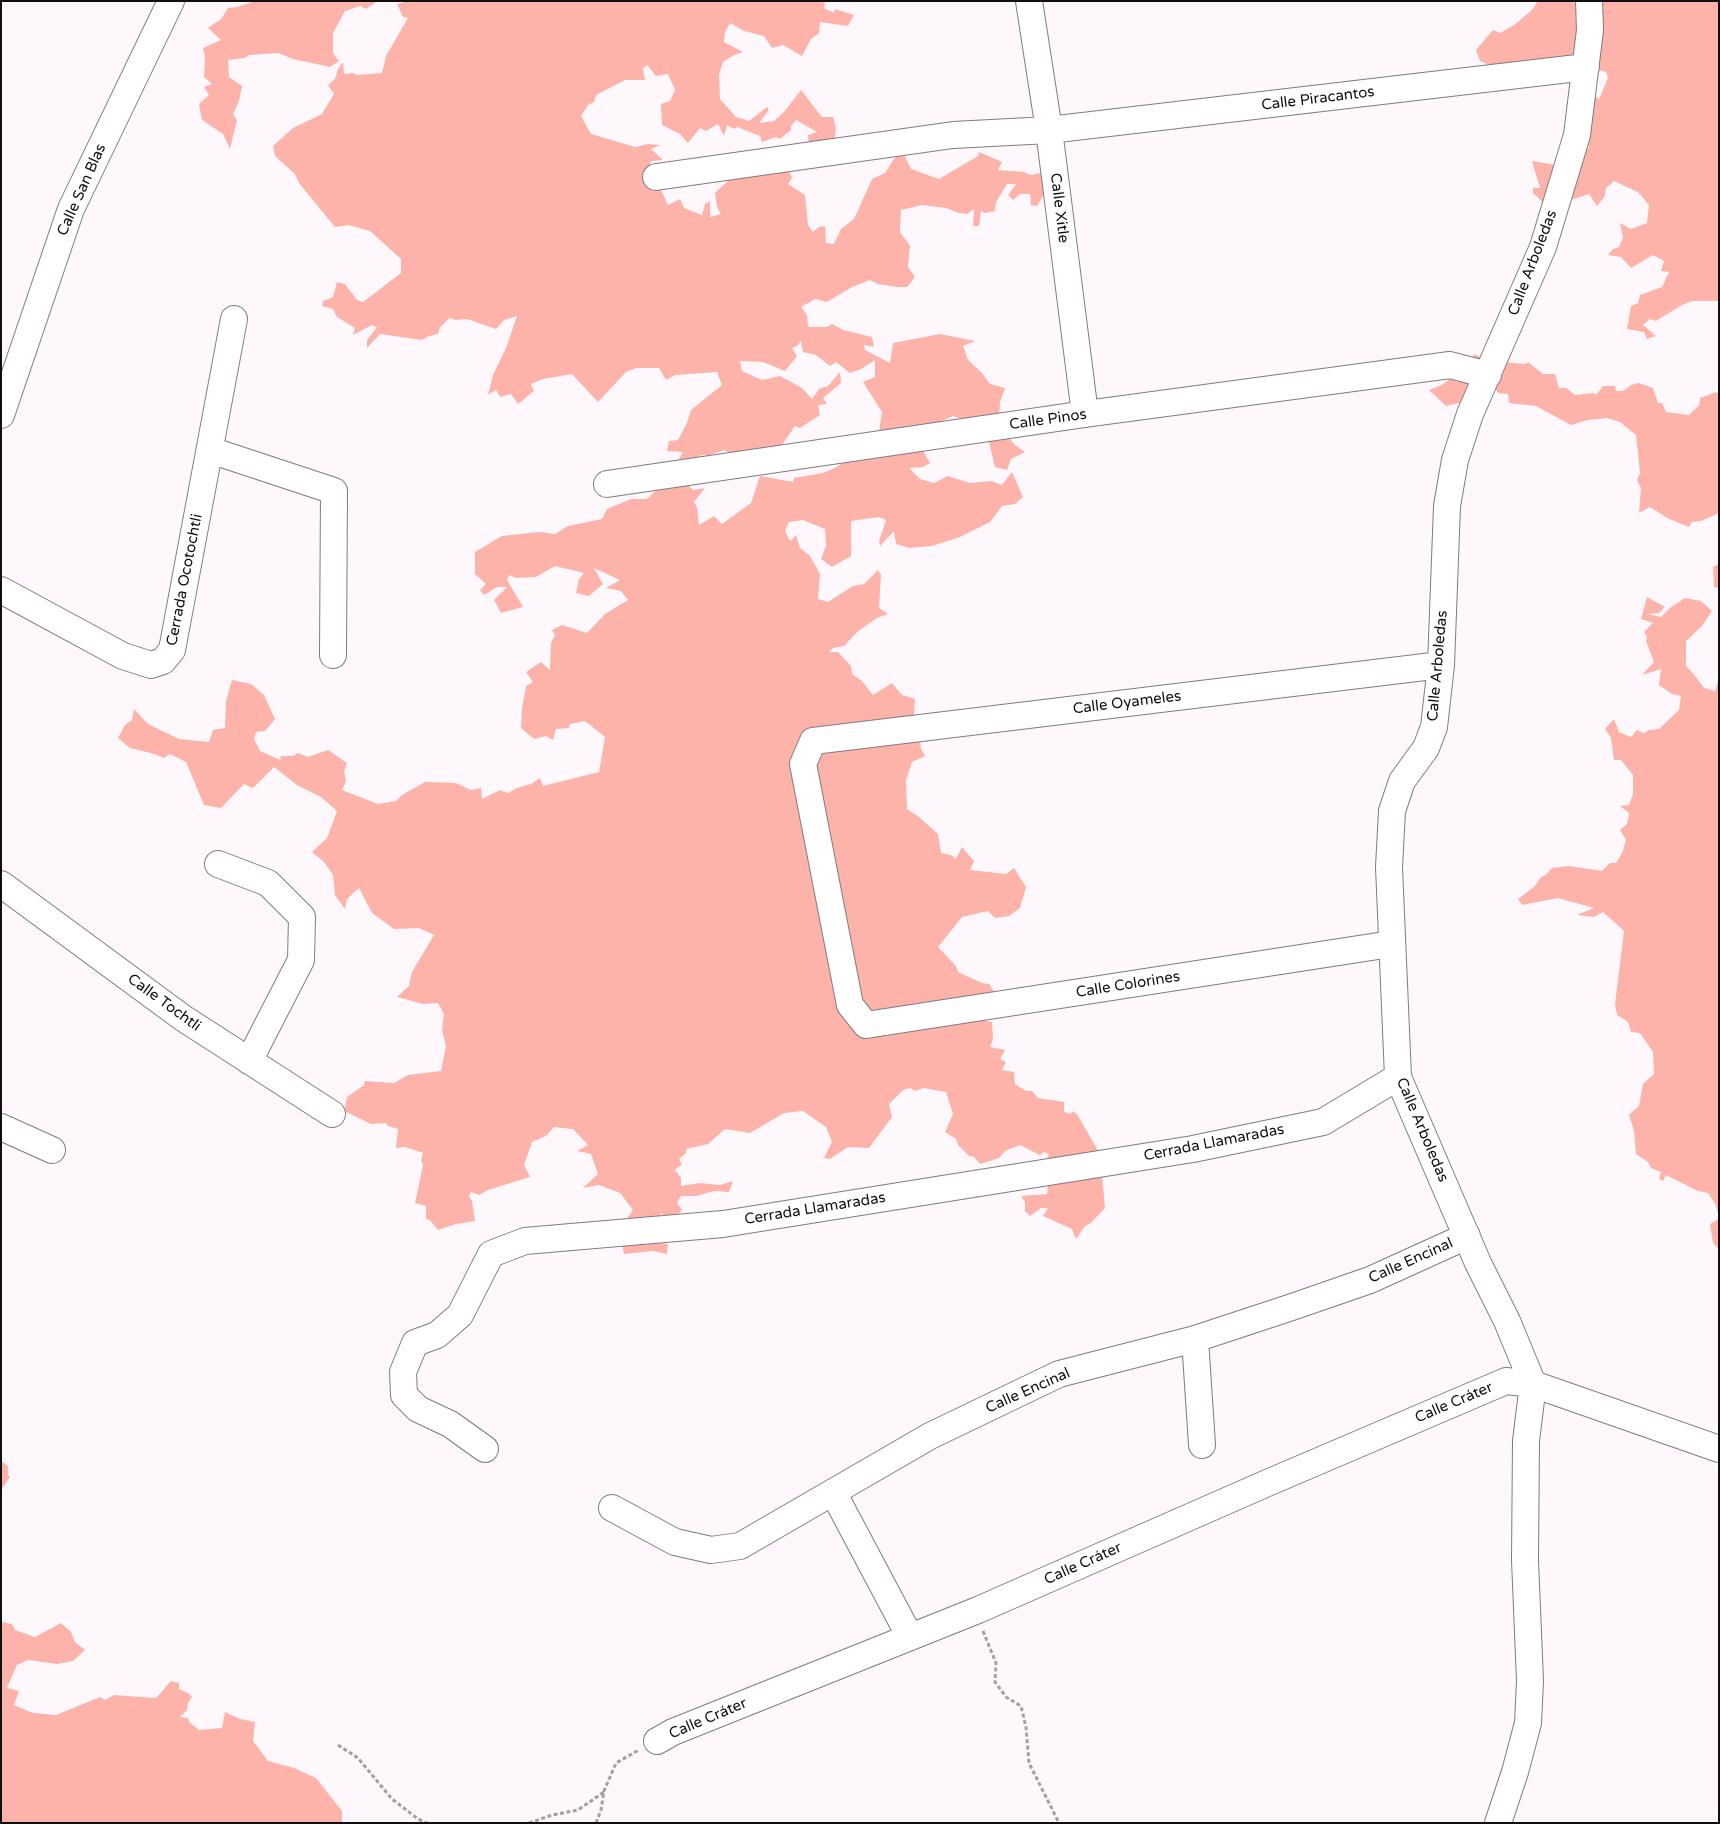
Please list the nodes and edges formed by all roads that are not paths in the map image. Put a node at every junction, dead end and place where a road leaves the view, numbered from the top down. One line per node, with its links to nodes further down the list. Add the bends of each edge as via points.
1 (171, 1): 10 (street, Calle San Blas, via 71,210)
2 (1030, 1): 5 (street, Calle Xitle)
3 (1589, 1): 4 (street, Calle Arboledas)
4 (1586, 67): 5 (street, Calle Piracantos); 8 (street, Calle Arboledas, via 1578,135 1543,247)
5 (1049, 130): 6 (street, Calle Piracantos, via 953,135); 9 (street, Calle Xitle)
6 (656, 177)
7 (234, 319): 11 (street, Cerrada Ocotochtli)
8 (1488, 374): 9 (street, Calle Pinos, via 1450,365); 15 (street, Calle Arboledas, via 1455,460 1447,506)
9 (1085, 414): 12 (street, Calle Pinos)
10 (1, 415)
11 (210, 450): 13 (street, Cerrada Ocotochtli, via 172,650 163,661 151,665 123,656); 14 (street, via 334,491)
12 (607, 484)
13 (1, 590)
14 (333, 655)
15 (1441, 665): 18 (street, Calle Arboledas, via 1434,726 1426,748 1402,781 1392,810 1389,867); 19 (street, Calle Oyameles, via 813,741 803,764 850,1004)
16 (218, 864): 20 (street, via 268,883 302,917 301,960)
17 (1, 884): 20 (street, Calle Tochtli, via 183,1018)
18 (1391, 944): 19 (street, Calle Colorines); 21 (street, Calle Arboledas)
19 (866, 1025)
20 (249, 1061): 22 (street, Calle Tochtli)
21 (1398, 1077): 25 (street, Calle Arboledas); 29 (street, Cerrada Llamaradas, via 1323,1122 1193,1149 723,1224 525,1241 491,1254 460,1315 437,1335 415,1343 403,1372 404,1394 418,1409 450,1424)
22 (332, 1114)
23 (1, 1127): 24 (street)
24 (52, 1150)
25 (1466, 1236): 26 (street, Calle Encinal, via 1370,1280); 27 (street, Calle Arboledas, via 1508,1321)
26 (1195, 1339): 28 (street); 31 (street, Calle Encinal, via 1059,1374 930,1436)
27 (1532, 1384): 30 (street); 33 (street, Calle Cráter, via 1506,1381); 35 (street, via 1526,1441 1528,1723 1516,1772)
28 (1202, 1445)
29 (485, 1449)
30 (1719, 1449)
31 (833, 1492): 32 (street, Calle Encinal, via 740,1546 711,1550 675,1542); 33 (street)
32 (612, 1508)
33 (910, 1637): 34 (street, Calle Cráter)
34 (657, 1741)
35 (1498, 1823)

